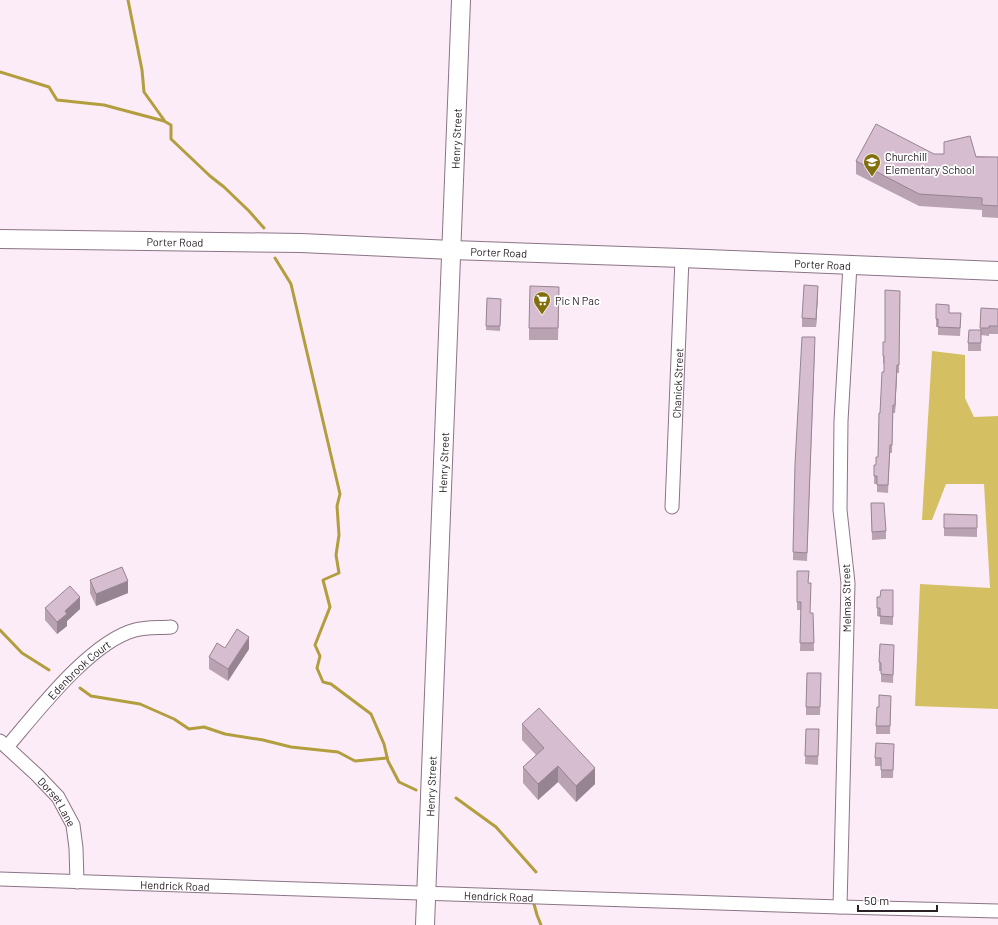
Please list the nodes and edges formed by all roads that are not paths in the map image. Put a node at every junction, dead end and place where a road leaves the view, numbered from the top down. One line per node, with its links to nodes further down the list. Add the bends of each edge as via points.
1 (461, 0): 3 (street, Henry Street)
2 (0, 239): 3 (street, Porter Road, via 301,243)
3 (452, 250): 4 (street, Porter Road); 12 (street, Henry Street)
4 (682, 258): 5 (street, Porter Road); 7 (street, Chanick Street)
5 (850, 265): 6 (street, Porter Road); 13 (street, Melmax Street, via 840,458 840,510 848,583)
6 (998, 271)
7 (672, 507)
8 (171, 627): 9 (street, Edenbrook Court, via 135,630 110,641 58,687)
9 (4, 744): 11 (street, Dorset Lane, via 58,797 73,825)
10 (0, 879): 11 (street, Hendrick Road)
11 (77, 882): 12 (street, Hendrick Road)
12 (426, 893): 13 (street, Hendrick Road); 15 (street, Henry Street)
13 (840, 907): 14 (street, Hendrick Road)
14 (998, 911)
15 (425, 925)

